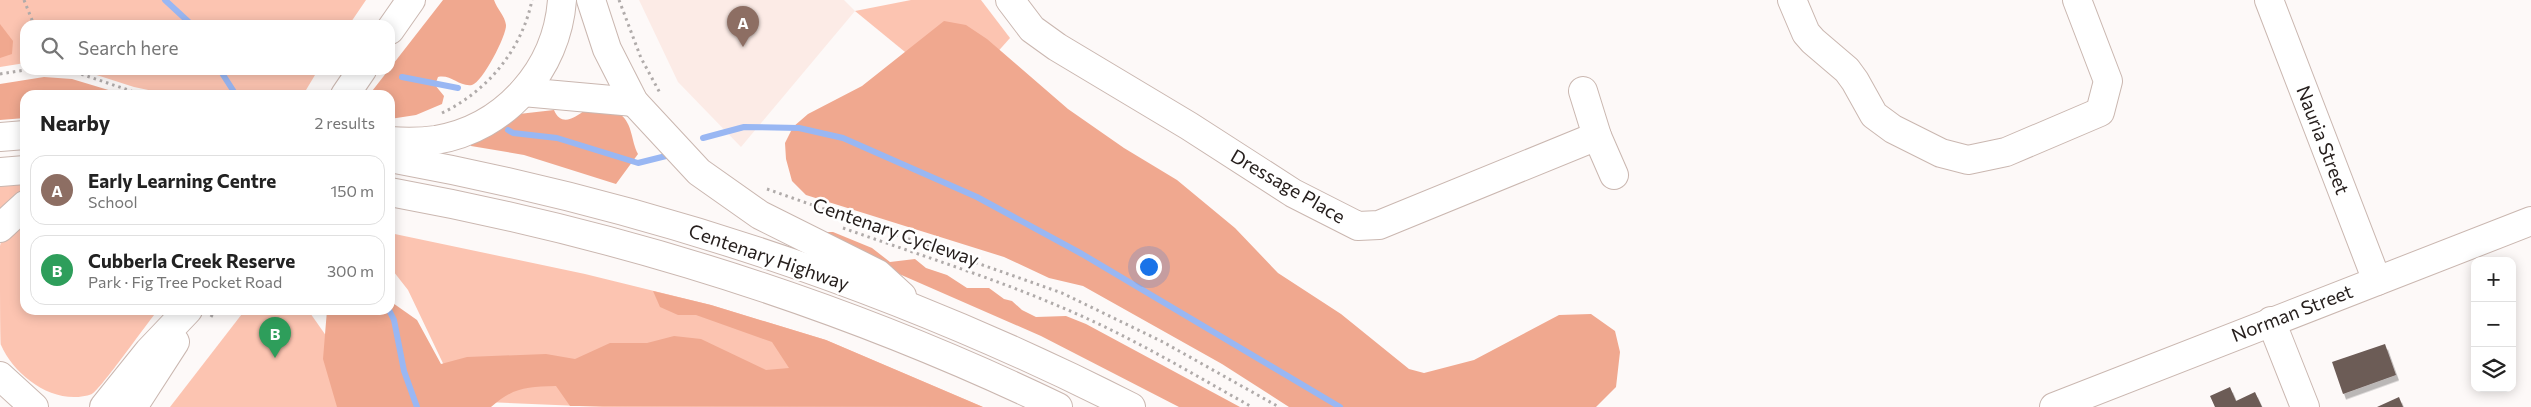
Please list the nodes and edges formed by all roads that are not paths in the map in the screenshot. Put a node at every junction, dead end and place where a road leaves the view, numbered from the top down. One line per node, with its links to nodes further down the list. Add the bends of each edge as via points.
1 (411, 0): 8 (main road)
2 (562, 0): 12 (main road, via 551,52)
3 (591, 0): 13 (main road, via 607,49)
4 (1010, 0): 15 (main road, Dressage Place, via 1032,29 1058,47 1293,193 1358,226 1379,225)
5 (1792, 0): 6 (main road, via 1806,32 1851,75 1874,115 1893,129 1933,149 1968,160 2006,152 2100,112 2108,81)
6 (2077, 0)
7 (2269, 0): 26 (main road, Nauria Street)
8 (395, 23)
9 (359, 75): 10 (main road)
10 (348, 90)
11 (1583, 91): 15 (main road)
12 (524, 92): 13 (main road); 17 (main road, via 483,122 452,136 436,140)
13 (634, 102): 27 (main road, via 699,172 725,192 792,233 878,274)
14 (20, 135): 16 (main road)
15 (1597, 136): 21 (main road)
16 (0, 137)
17 (395, 141)
18 (395, 159): 27 (main road, Centenary Highway, via 496,179 654,218 780,258)
19 (20, 170): 20 (main road)
20 (0, 172)
21 (1614, 175)
22 (395, 193): 35 (main road, Centenary Highway, via 591,236 793,297 992,375)
23 (20, 210): 25 (main road)
24 (2531, 221): 26 (main road, Norman Street)
25 (0, 228)
26 (2377, 281): 30 (main road, Norman Street)
27 (914, 307): 36 (main road, Centenary Highway)
28 (183, 315): 33 (main road)
29 (190, 315): 34 (main road, via 164,362)
30 (2271, 321): 37 (main road, Norman Street); 38 (main road)
31 (0, 376): 32 (main road)
32 (34, 407)
33 (104, 407)
34 (133, 407)
35 (1058, 407)
36 (1131, 407)
37 (2054, 407)
38 (2305, 407)

